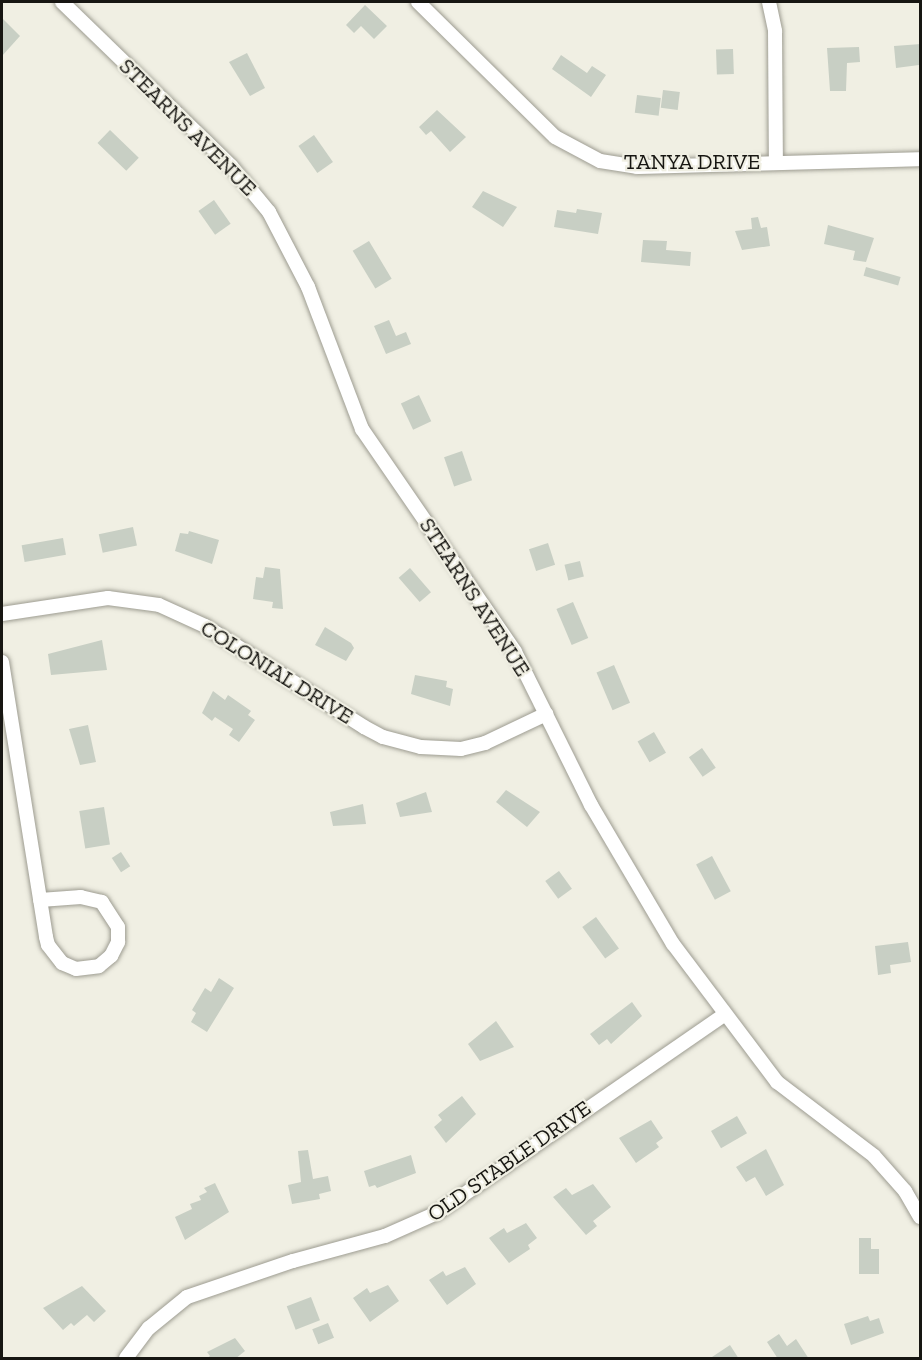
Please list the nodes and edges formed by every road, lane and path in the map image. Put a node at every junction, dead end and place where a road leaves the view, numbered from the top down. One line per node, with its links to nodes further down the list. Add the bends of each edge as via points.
1 (62, 2): 8 (street, STEARNS AVENUE, via 231,166 269,212 308,287 362,429 509,642)
2 (418, 2): 5 (street, TANYA DRIVE, via 536,120 581,154 637,167)
3 (769, 2): 5 (street, via 775,31)
4 (921, 159): 5 (street, TANYA DRIVE)
5 (776, 162)
6 (2, 614): 8 (street, COLONIAL DRIVE, via 108,598 159,605 205,626 364,727 421,747 461,748 485,743)
7 (2, 662): 9 (street)
8 (546, 714): 10 (street, STEARNS AVENUE, via 636,883)
9 (40, 900): 9 (street, via 48,945 62,963 84,969 99,966 111,956 118,942 118,927 102,902 81,897)
10 (724, 1015): 11 (street, STEARNS AVENUE, via 777,1082 874,1156 905,1191); 12 (street, OLD STABLE DRIVE, via 437,1213 385,1236 293,1261 187,1297 149,1328)
11 (921, 1217)
12 (126, 1359)

